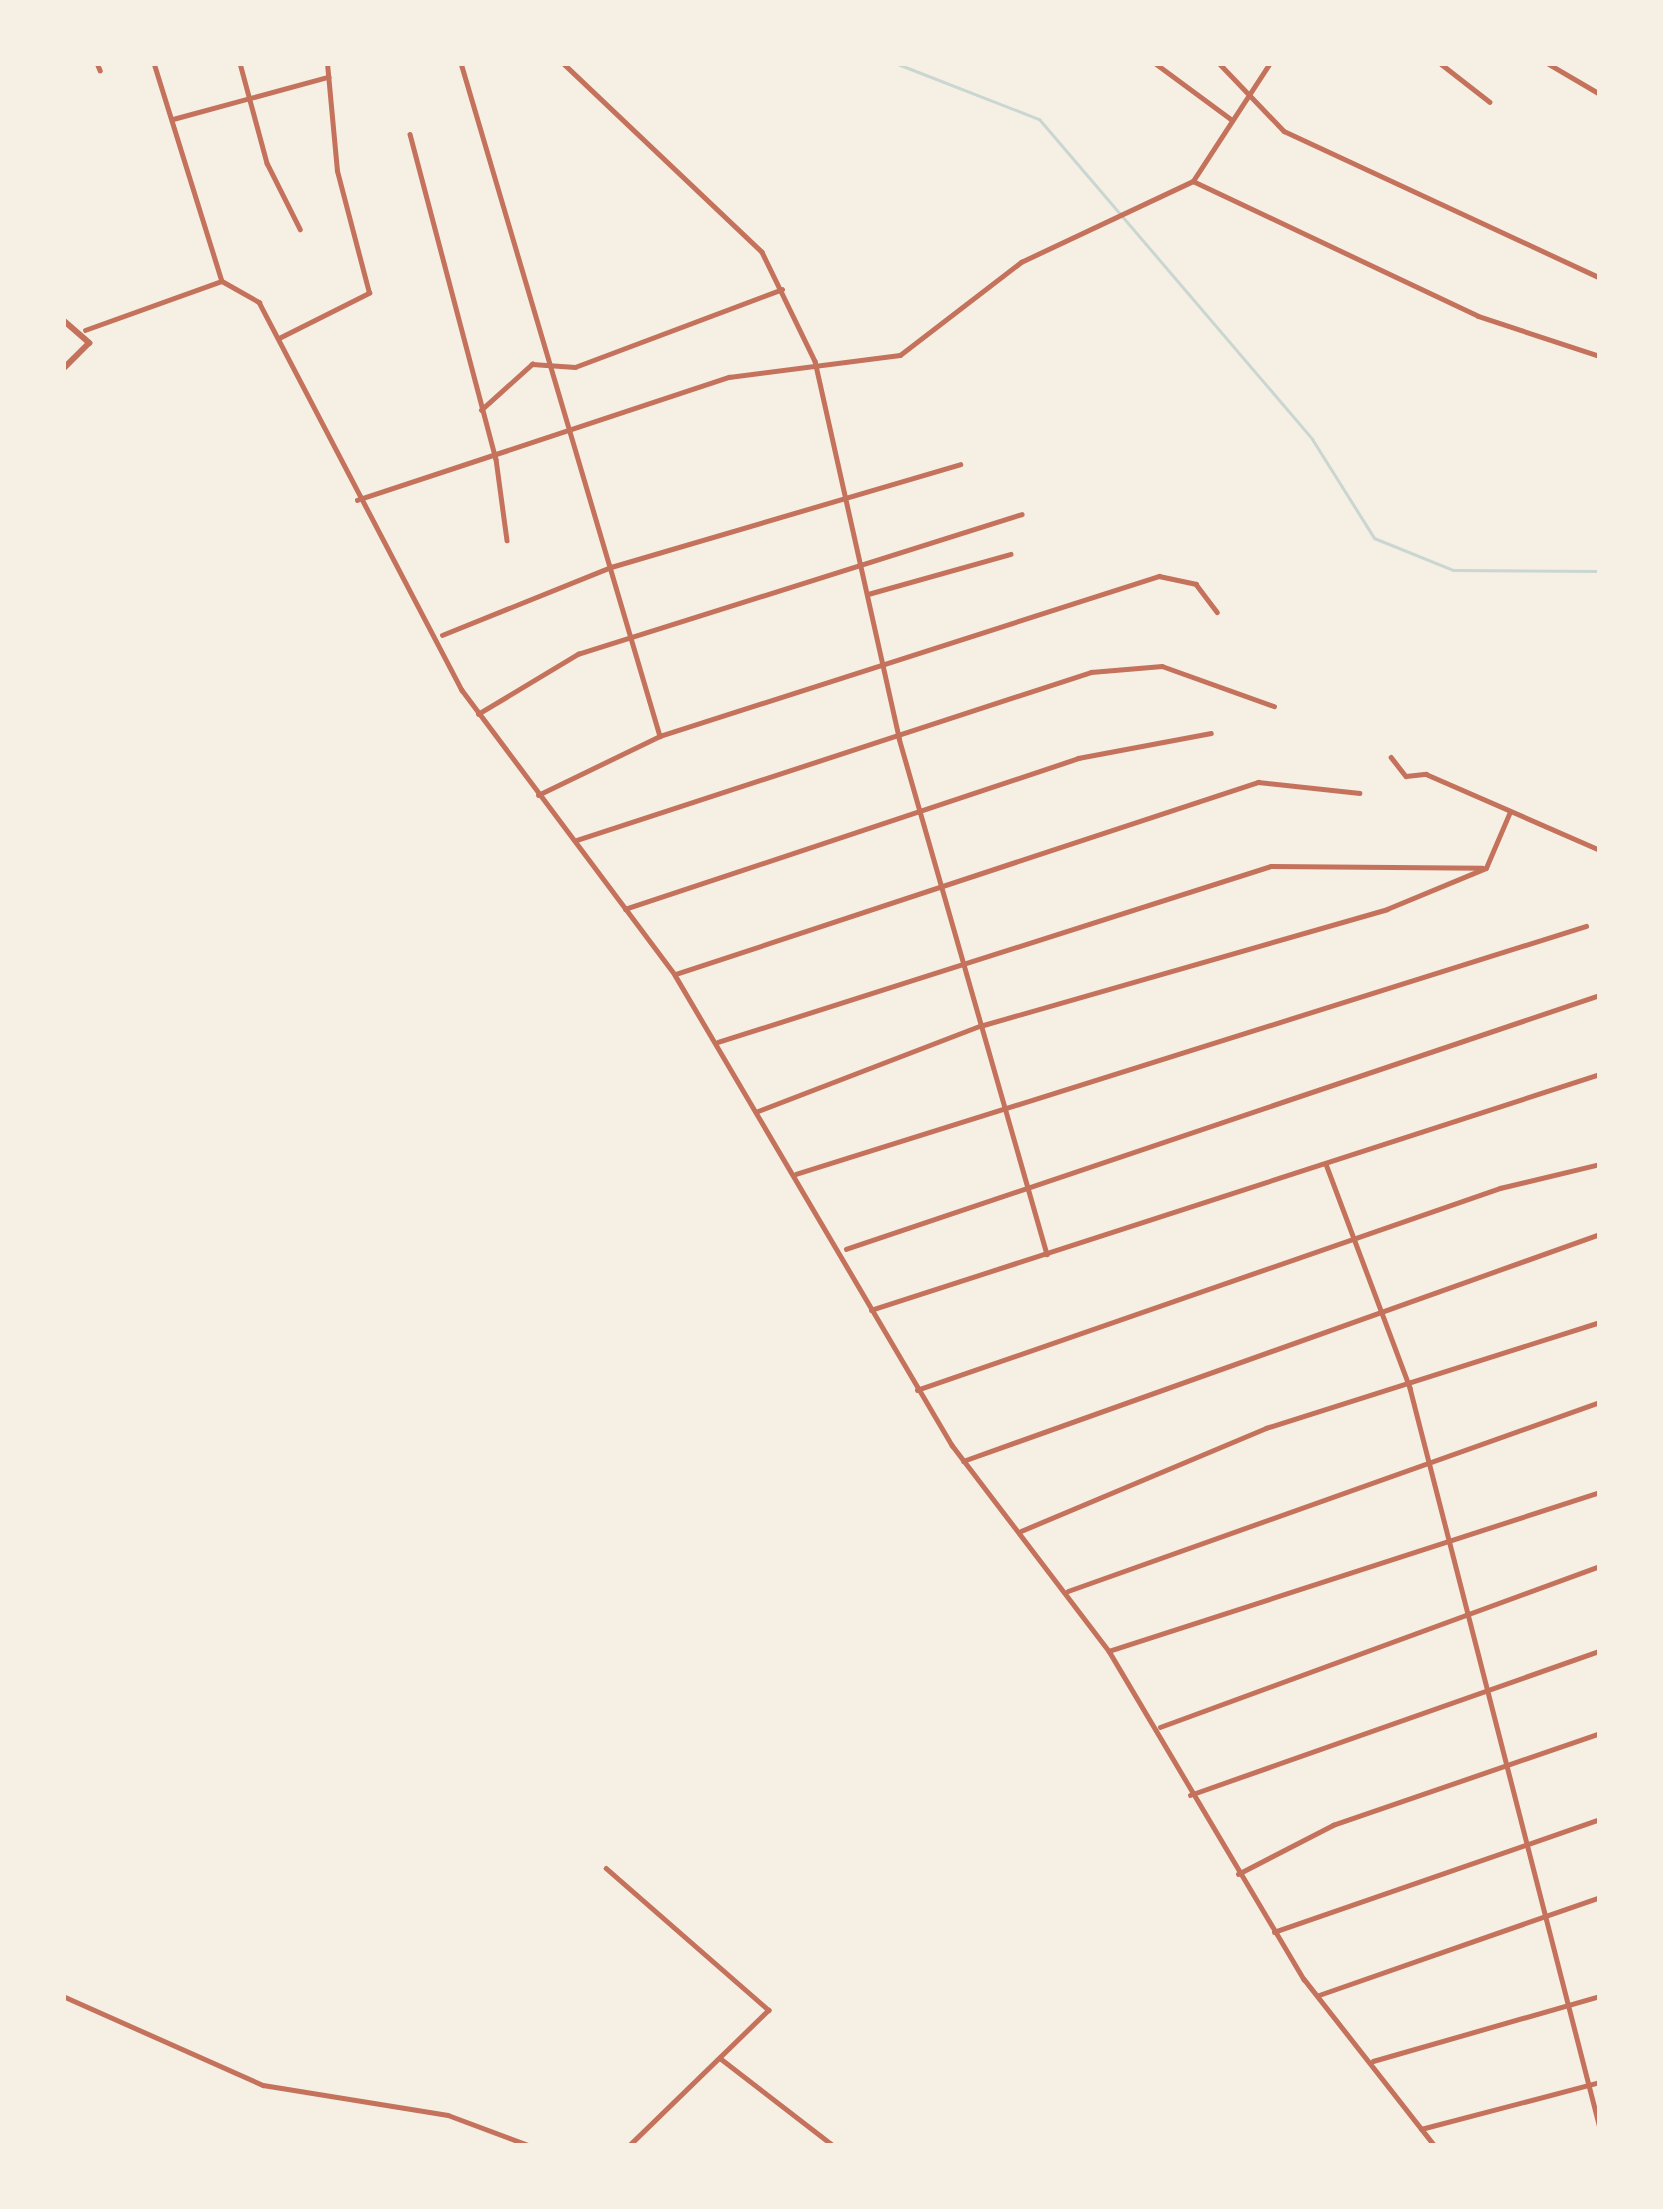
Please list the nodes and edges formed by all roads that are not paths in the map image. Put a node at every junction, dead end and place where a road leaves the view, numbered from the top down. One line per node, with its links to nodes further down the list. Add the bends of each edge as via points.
1 (154, 63): 16 (street)
2 (240, 63): 14 (street)
3 (327, 63): 11 (street)
4 (461, 63): 29 (street)
5 (563, 63): 23 (street, via 724,212)
6 (1155, 63): 17 (street)
7 (1220, 63): 12 (street)
8 (1270, 63): 12 (street)
9 (1440, 63): 15 (street)
10 (1546, 63): 13 (street)
11 (328, 77): 14 (street); 26 (street, via 337,171 369,292)
12 (1245, 94): 17 (street); 21 (street, via 1284,131)
13 (1600, 94)
14 (248, 95): 16 (street); 20 (street)
15 (1490, 101)
16 (173, 119): 22 (street)
17 (1232, 120): 19 (street)
18 (410, 134): 31 (street)
19 (1193, 181): 27 (street, via 1478,316); 28 (street, via 1021,262 900,355 862,367)
20 (300, 229)
21 (1600, 278)
22 (222, 281): 25 (street); 26 (street, via 247,289)
23 (782, 289): 28 (street); 29 (street)
24 (63, 320): 25 (street)
25 (85, 331): 30 (street, via 86,355)
26 (279, 338): 35 (street)
27 (1600, 356)
28 (815, 361): 32 (street, via 729,377); 36 (street)
29 (558, 366): 31 (street, via 532,364); 32 (street)
30 (63, 369)
31 (481, 410): 33 (street)
32 (573, 436): 33 (street); 40 (street)
33 (496, 459): 35 (street); 38 (street)
34 (959, 464): 36 (street)
35 (357, 500): 44 (street)
36 (839, 500): 40 (street); 41 (street)
37 (1021, 514): 41 (street)
38 (506, 540)
39 (1010, 554): 42 (street)
40 (611, 567): 44 (street); 45 (street)
41 (860, 568): 42 (street); 45 (street)
42 (868, 594): 46 (street)
43 (1217, 612): 46 (street, via 1196,584 1159,576)
44 (441, 635): 48 (street)
45 (635, 635): 48 (street, via 557,664); 50 (street)
46 (889, 666): 50 (street); 51 (street)
47 (1274, 706): 51 (street, via 1162,666 1123,667)
48 (478, 714): 54 (street)
49 (1211, 733): 55 (street)
50 (660, 736): 54 (street)
51 (899, 739): 55 (street); 57 (street)
52 (1390, 757): 56 (street, via 1406,776 1426,774)
53 (1359, 793): 60 (street, via 1258,782)
54 (538, 795): 57 (street)
55 (918, 807): 60 (street); 61 (street)
56 (1509, 814): 58 (street); 59 (street)
57 (575, 841): 61 (street)
58 (1600, 850)
59 (1486, 868): 63 (street, via 1271,866); 66 (street, via 1387,909)
60 (938, 884): 63 (street); 64 (street)
61 (625, 909): 64 (street)
62 (1586, 926): 69 (street)
63 (967, 958): 66 (street); 67 (street)
64 (675, 975): 67 (street)
65 (1600, 995): 74 (street)
66 (980, 1026): 69 (street); 70 (street)
67 (718, 1042): 70 (street)
68 (1600, 1074): 71 (street)
69 (999, 1110): 73 (street); 74 (street)
70 (758, 1111): 73 (street)
71 (1326, 1164): 76 (street); 78 (street)
72 (1600, 1164): 76 (street)
73 (796, 1174): 77 (street)
74 (1025, 1185): 77 (street); 78 (street)
75 (1600, 1234): 79 (street)
76 (1361, 1237): 79 (street); 83 (street)
77 (846, 1249): 80 (street)
78 (1047, 1254): 80 (street)
79 (1386, 1309): 82 (street); 86 (street)
80 (871, 1310): 83 (street)
81 (1600, 1322): 82 (street)
82 (1410, 1388): 85 (street); 88 (street, via 1266,1428)
83 (917, 1390): 86 (street)
84 (1600, 1402): 85 (street)
85 (1426, 1460): 89 (street); 91 (street)
86 (963, 1461): 88 (street)
87 (1600, 1492): 89 (street)
88 (1021, 1531): 91 (street)
89 (1442, 1543): 92 (street); 93 (street)
90 (1600, 1567): 92 (street)
91 (1068, 1591): 93 (street)
92 (1460, 1612): 95 (street); 96 (street)
93 (1109, 1651): 96 (street)
94 (1600, 1651): 95 (street)
95 (1483, 1692): 98 (street); 99 (street)
96 (1160, 1727): 99 (street)
97 (1600, 1732): 98 (street)
98 (1501, 1768): 101 (street); 103 (street, via 1333,1825)
99 (1190, 1795): 103 (street)
100 (1600, 1819): 101 (street)
101 (1524, 1843): 105 (street); 106 (street)
102 (606, 1868): 111 (street, via 770,2010)
103 (1238, 1874): 106 (street)
104 (1600, 1897): 105 (street)
105 (1545, 1917): 107 (street); 110 (street)
106 (1274, 1932): 107 (street)
107 (1319, 1995): 112 (street)
108 (63, 1996): 117 (street, via 263,2085 448,2115)
109 (1600, 1996): 110 (street)
110 (1571, 2003): 112 (street); 114 (street)
111 (720, 2058): 118 (street); 119 (street)
112 (1373, 2061): 116 (street)
113 (1600, 2082): 114 (street)
114 (1591, 2085): 115 (street); 116 (street)
115 (1600, 2128)
116 (1421, 2129): 122 (street)
117 (532, 2146)
118 (629, 2146)
119 (834, 2146)
120 (884, 2146): 121 (street)
121 (949, 2146)
122 (1435, 2146)

